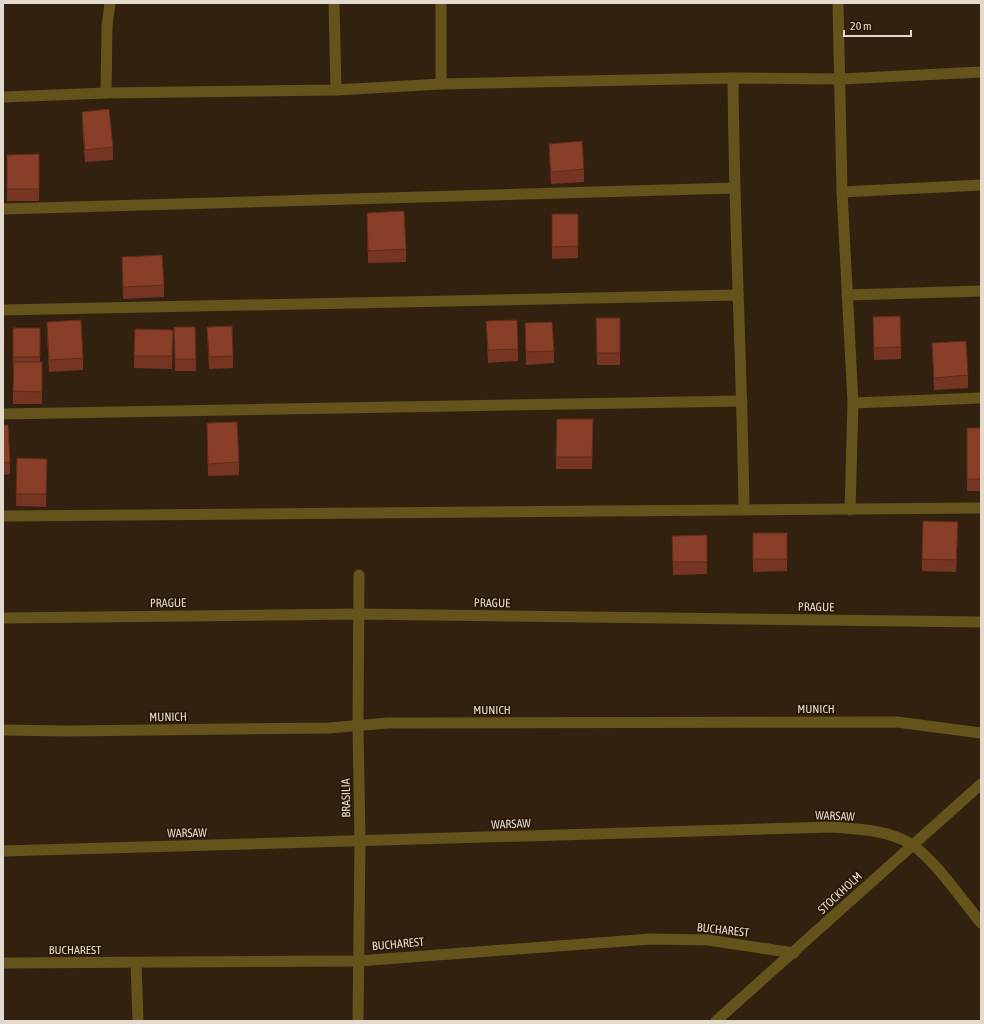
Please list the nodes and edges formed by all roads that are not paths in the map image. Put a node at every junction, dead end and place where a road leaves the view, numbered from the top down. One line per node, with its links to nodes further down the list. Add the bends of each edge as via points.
1 (110, 3): 10 (street)
2 (334, 3): 9 (street)
3 (441, 3): 8 (street)
4 (838, 3): 7 (street)
5 (981, 72): 7 (street)
6 (733, 78): 7 (street); 8 (street); 13 (street)
7 (841, 79): 14 (street)
8 (441, 84): 9 (street)
9 (336, 90): 10 (street)
10 (106, 93): 11 (street)
11 (3, 96)
12 (981, 185): 14 (street)
13 (734, 188): 15 (street); 17 (street)
14 (842, 192): 18 (street)
15 (3, 209)
16 (981, 291): 18 (street)
17 (738, 295): 19 (street); 21 (street)
18 (847, 296): 22 (street)
19 (3, 310)
20 (981, 398): 22 (street)
21 (742, 401): 23 (street); 25 (street)
22 (852, 403): 26 (street)
23 (3, 414)
24 (981, 508): 26 (street)
25 (744, 509): 26 (street); 27 (street)
26 (850, 510)
27 (3, 516)
28 (359, 575): 29 (street, BRASILIA)
29 (358, 614): 30 (street, PRAGUE); 31 (street, PRAGUE); 32 (street, BRASILIA)
30 (3, 618)
31 (981, 622)
32 (358, 726): 33 (street, MUNICH, via 321,729); 34 (street, MUNICH, via 396,723 897,722); 36 (street, BRASILIA)
33 (3, 730)
34 (981, 733)
35 (981, 784): 37 (street, STOCKHOLM)
36 (360, 842): 37 (street, WARSAW, via 833,827 887,834); 38 (street, WARSAW); 41 (street, BRASILIA)
37 (912, 845): 39 (street, WARSAW, via 935,866); 40 (street, STOCKHOLM)
38 (3, 851)
39 (981, 923)
40 (794, 953): 41 (street, BUCHAREST, via 708,940 651,939); 46 (street, STOCKHOLM)
41 (358, 961): 43 (street, BUCHAREST); 45 (street, BRASILIA)
42 (3, 963): 43 (street, BUCHAREST)
43 (136, 963): 44 (street)
44 (138, 1021)
45 (358, 1021)
46 (716, 1021)

